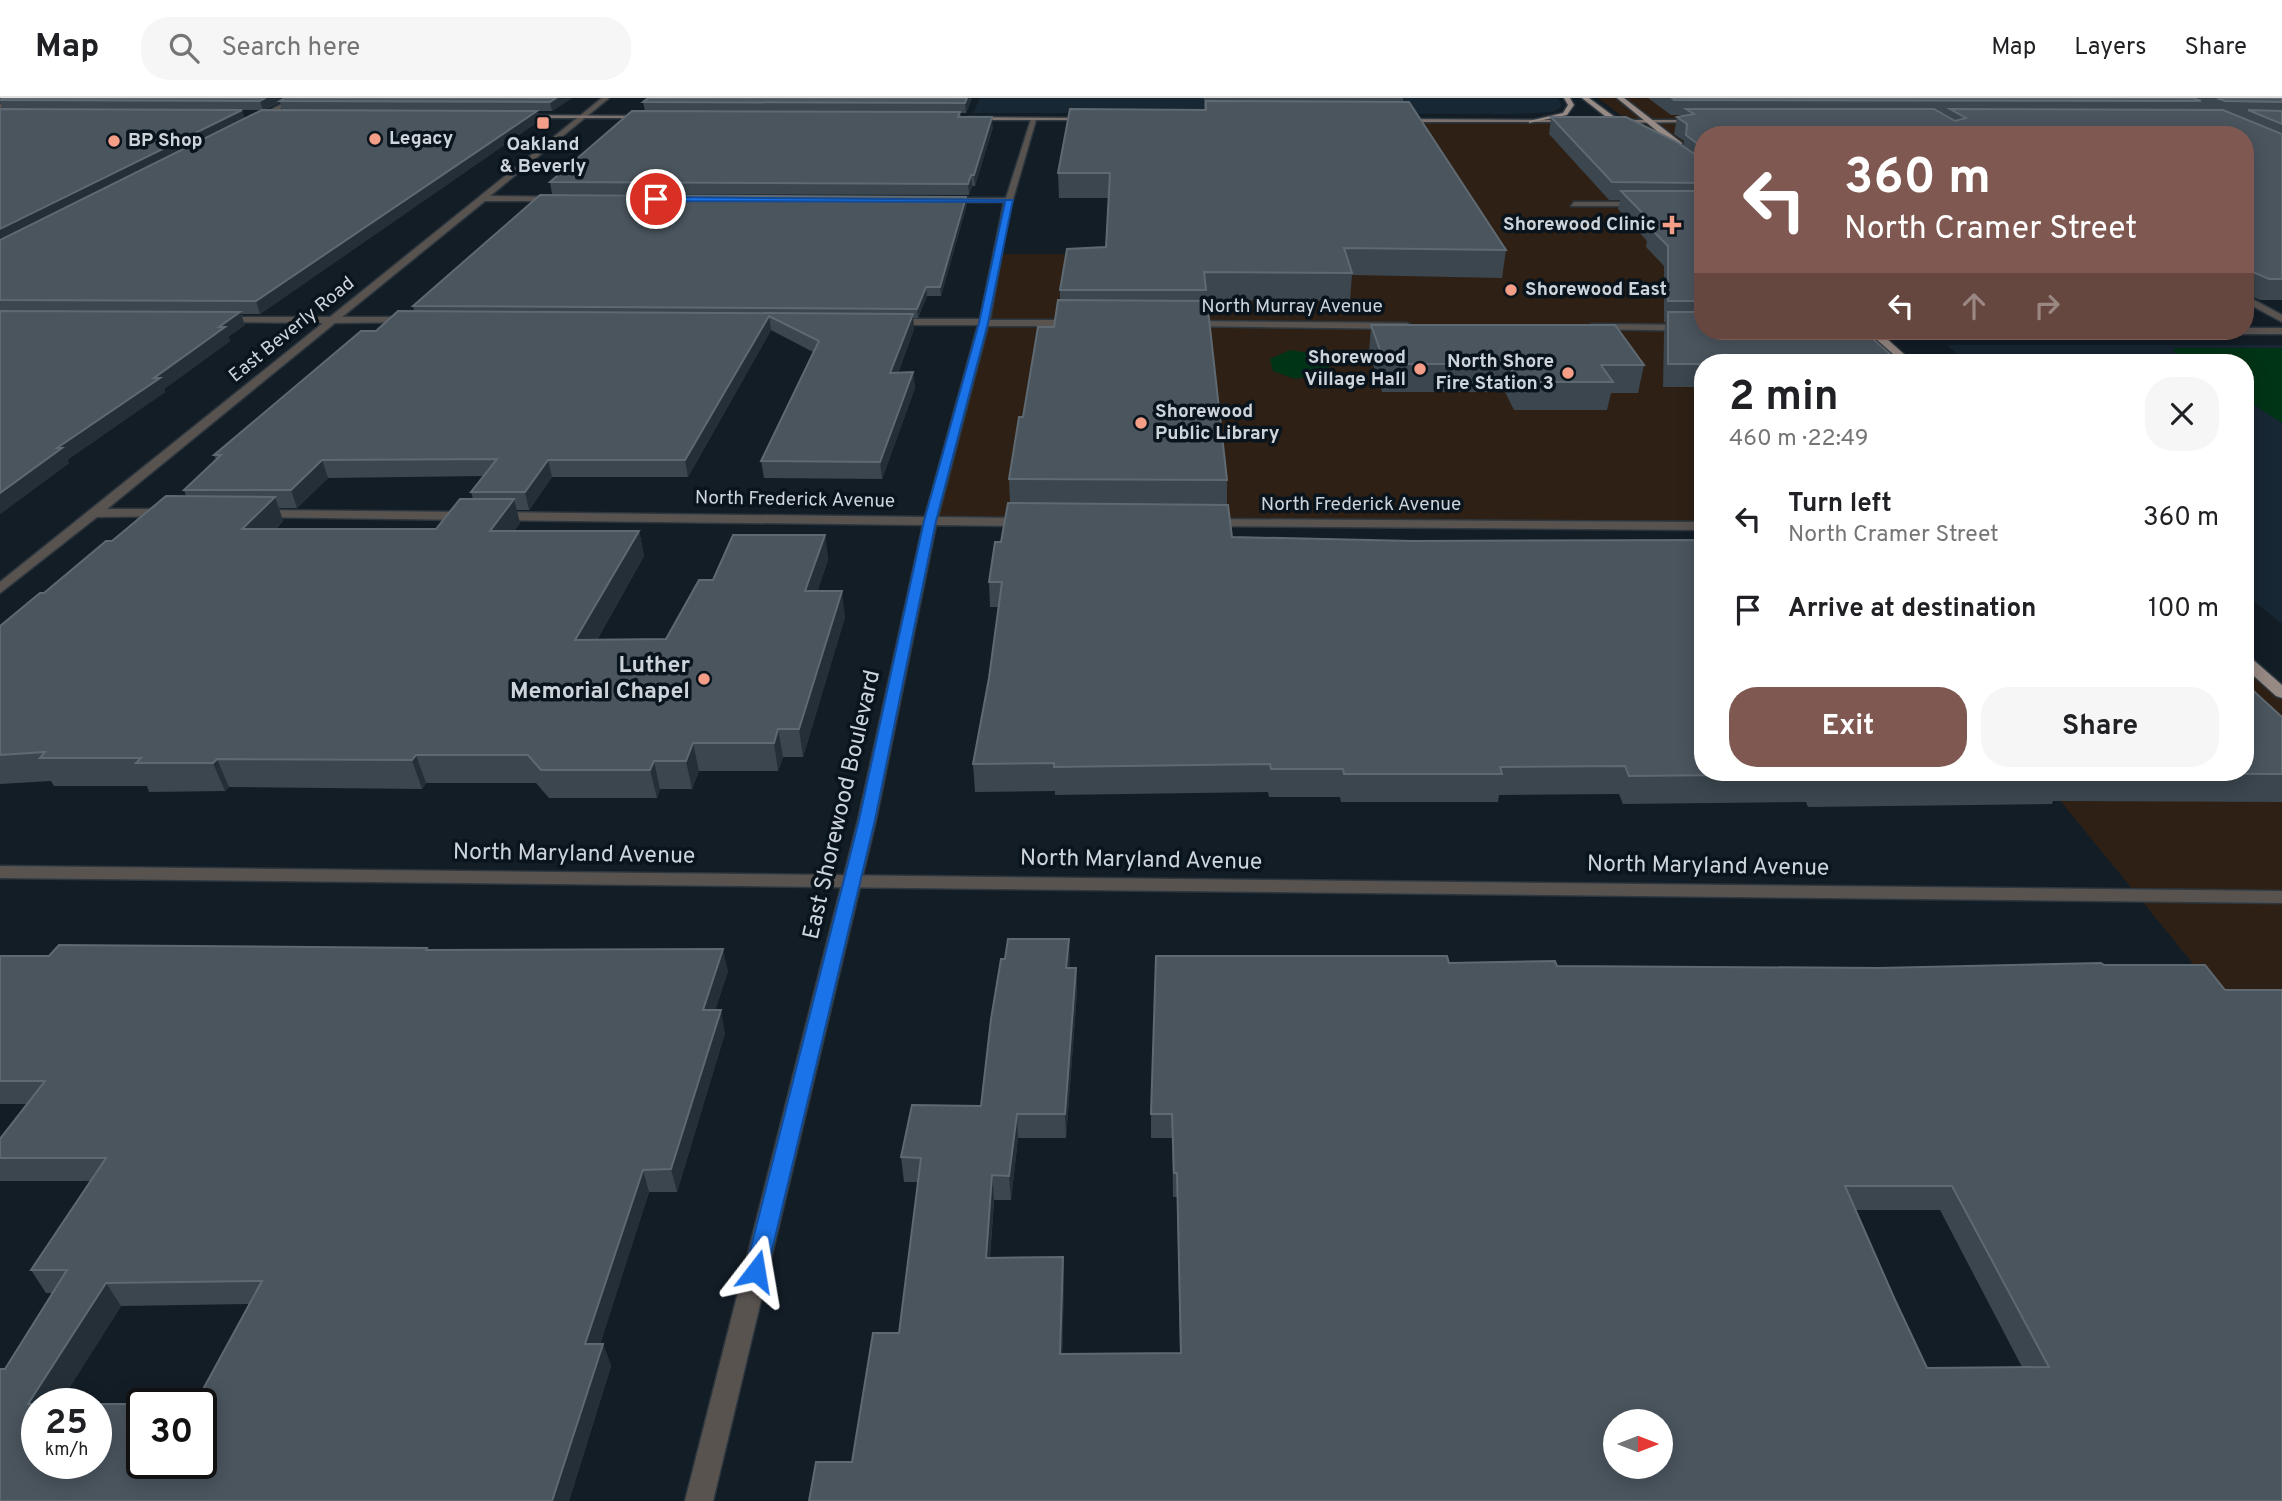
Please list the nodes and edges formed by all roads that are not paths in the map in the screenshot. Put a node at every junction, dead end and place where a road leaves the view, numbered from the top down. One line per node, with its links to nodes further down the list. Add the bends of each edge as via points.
1 (22, 98): 7 (street)
2 (298, 98): 8 (street)
3 (606, 98): 11 (street, East Beverly Road)
4 (1567, 98): 18 (main road, via 1572,105 1565,114)
5 (1585, 98): 20 (main road)
6 (1620, 98): 21 (main road)
7 (0, 106)
8 (261, 116): 9 (main road); 13 (street)
9 (289, 116)
10 (504, 117): 11 (main road)
11 (581, 117): 12 (main road); 25 (street, East Beverly Road)
12 (651, 118)
13 (249, 119)
14 (964, 119): 15 (main road)
15 (1032, 120): 16 (main road); 28 (street, East Shorewood Boulevard)
16 (1096, 120)
17 (1391, 121): 18 (main road)
18 (1531, 122): 19 (main road)
19 (1583, 122)
20 (1609, 122): 21 (main road); 23 (main road)
21 (1651, 122): 22 (main road); 24 (main road, via 1679,145)
22 (1705, 122)
23 (1640, 137)
24 (1675, 154)
25 (480, 198): 26 (street); 34 (street, East Beverly Road)
26 (572, 199)
27 (935, 200): 28 (street)
28 (1009, 200): 37 (street, East Shorewood Boulevard)
29 (1574, 204): 30 (street)
30 (1647, 204)
31 (2254, 303): 33 (street)
32 (203, 319): 34 (street)
33 (2282, 319)
34 (332, 320): 35 (street); 47 (street, East Beverly Road)
35 (414, 320)
36 (872, 322): 37 (street)
37 (984, 323): 38 (street); 50 (street, East Shorewood Boulevard)
38 (1087, 323)
39 (1171, 324): 40 (street, North Murray Avenue)
40 (1423, 326)
41 (1579, 327): 42 (street)
42 (1694, 328)
43 (2254, 331): 44 (street)
44 (2282, 331)
45 (1882, 340): 46 (main road)
46 (1899, 354)
47 (96, 513): 48 (street); 54 (street, East Beverly Road)
48 (188, 514)
49 (244, 514): 50 (street, North Frederick Avenue)
50 (930, 521): 51 (street, North Frederick Avenue); 58 (street, East Shorewood Boulevard)
51 (1035, 522)
52 (1189, 523): 53 (street, North Frederick Avenue)
53 (1694, 526)
54 (0, 589)
55 (2254, 668): 56 (main road)
56 (2282, 693)
57 (0, 872): 58 (street, North Maryland Avenue)
58 (852, 882): 59 (street, North Maryland Avenue); 60 (street, East Shorewood Boulevard)
59 (2282, 897)
60 (699, 1501)

